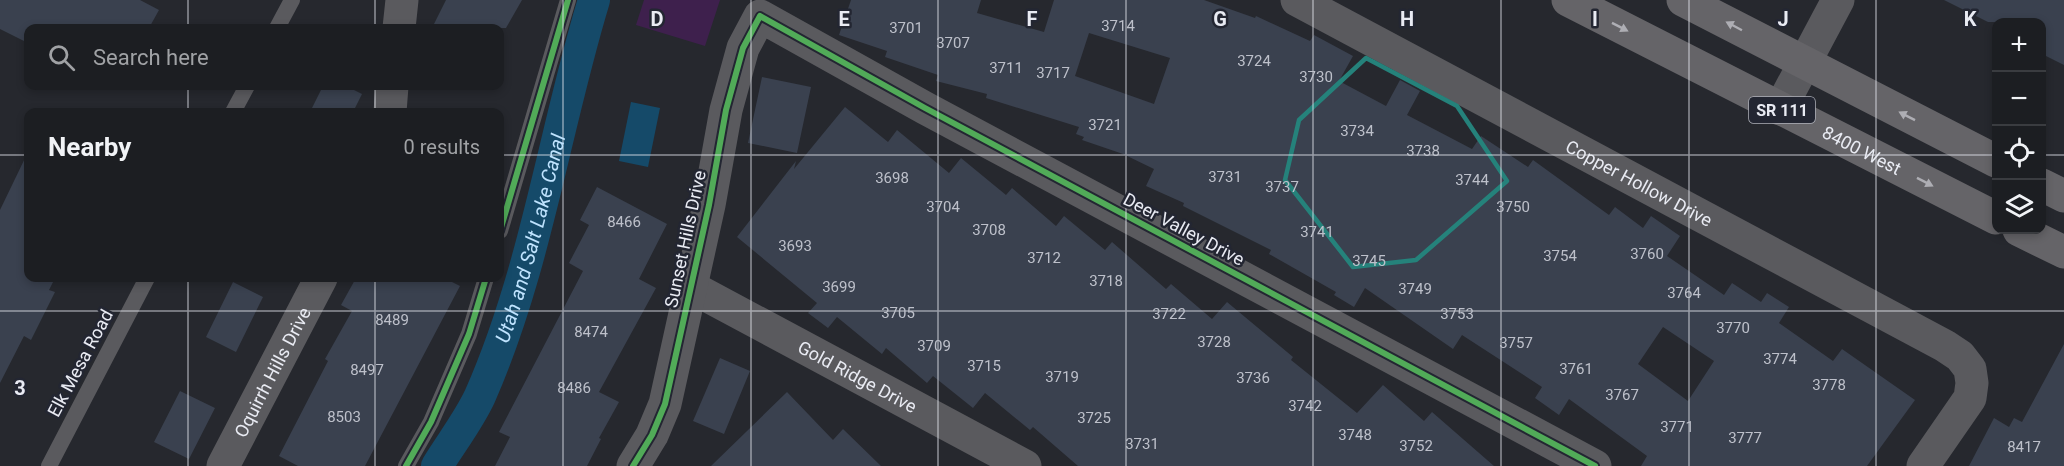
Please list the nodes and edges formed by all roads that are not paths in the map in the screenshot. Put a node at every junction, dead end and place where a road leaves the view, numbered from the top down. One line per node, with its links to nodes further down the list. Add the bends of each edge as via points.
1 (292, 0): 9 (lane)
2 (402, 0): 10 (street)
3 (568, 0): 21 (lane)
4 (1297, 0): 34 (street, Copper Hollow Drive, via 1960,356 1970,369 1970,398)
5 (1568, 0): 16 (main road, 8400 West / SR 111, one-way to 16)
6 (1683, 0): 11 (main road, SR 111, one-way to 6)
7 (1838, 0): 11 (street)
8 (764, 5): 27 (street, Sunset Hills Drive, via 743,48 726,111); 33 (street, Deer Valley Drive, via 936,114)
9 (279, 24)
10 (399, 24)
11 (1804, 63): 16 (street); 17 (main road, SR 111, one-way to 11)
12 (245, 90): 14 (lane)
13 (392, 90): 15 (street)
14 (235, 108)
15 (390, 108)
16 (1779, 109): 20 (main road, 8400 West / SR 111, one-way to 20)
17 (1992, 160)
18 (2046, 186): 19 (main road)
19 (2064, 196)
20 (1992, 216)
21 (504, 217)
22 (2027, 234): 23 (main road)
23 (2064, 252)
24 (145, 282): 28 (lane, Elk Mesa Road)
25 (319, 282): 29 (street, Oquirrh Hills Drive)
26 (485, 282): 30 (lane, via 469,334 431,422)
27 (691, 286): 31 (street, Sunset Hills Drive, via 665,404); 32 (street, Gold Ridge Drive)
28 (49, 466)
29 (223, 466)
30 (406, 466)
31 (633, 466)
32 (1025, 466)
33 (1595, 466)
34 (1923, 466)

